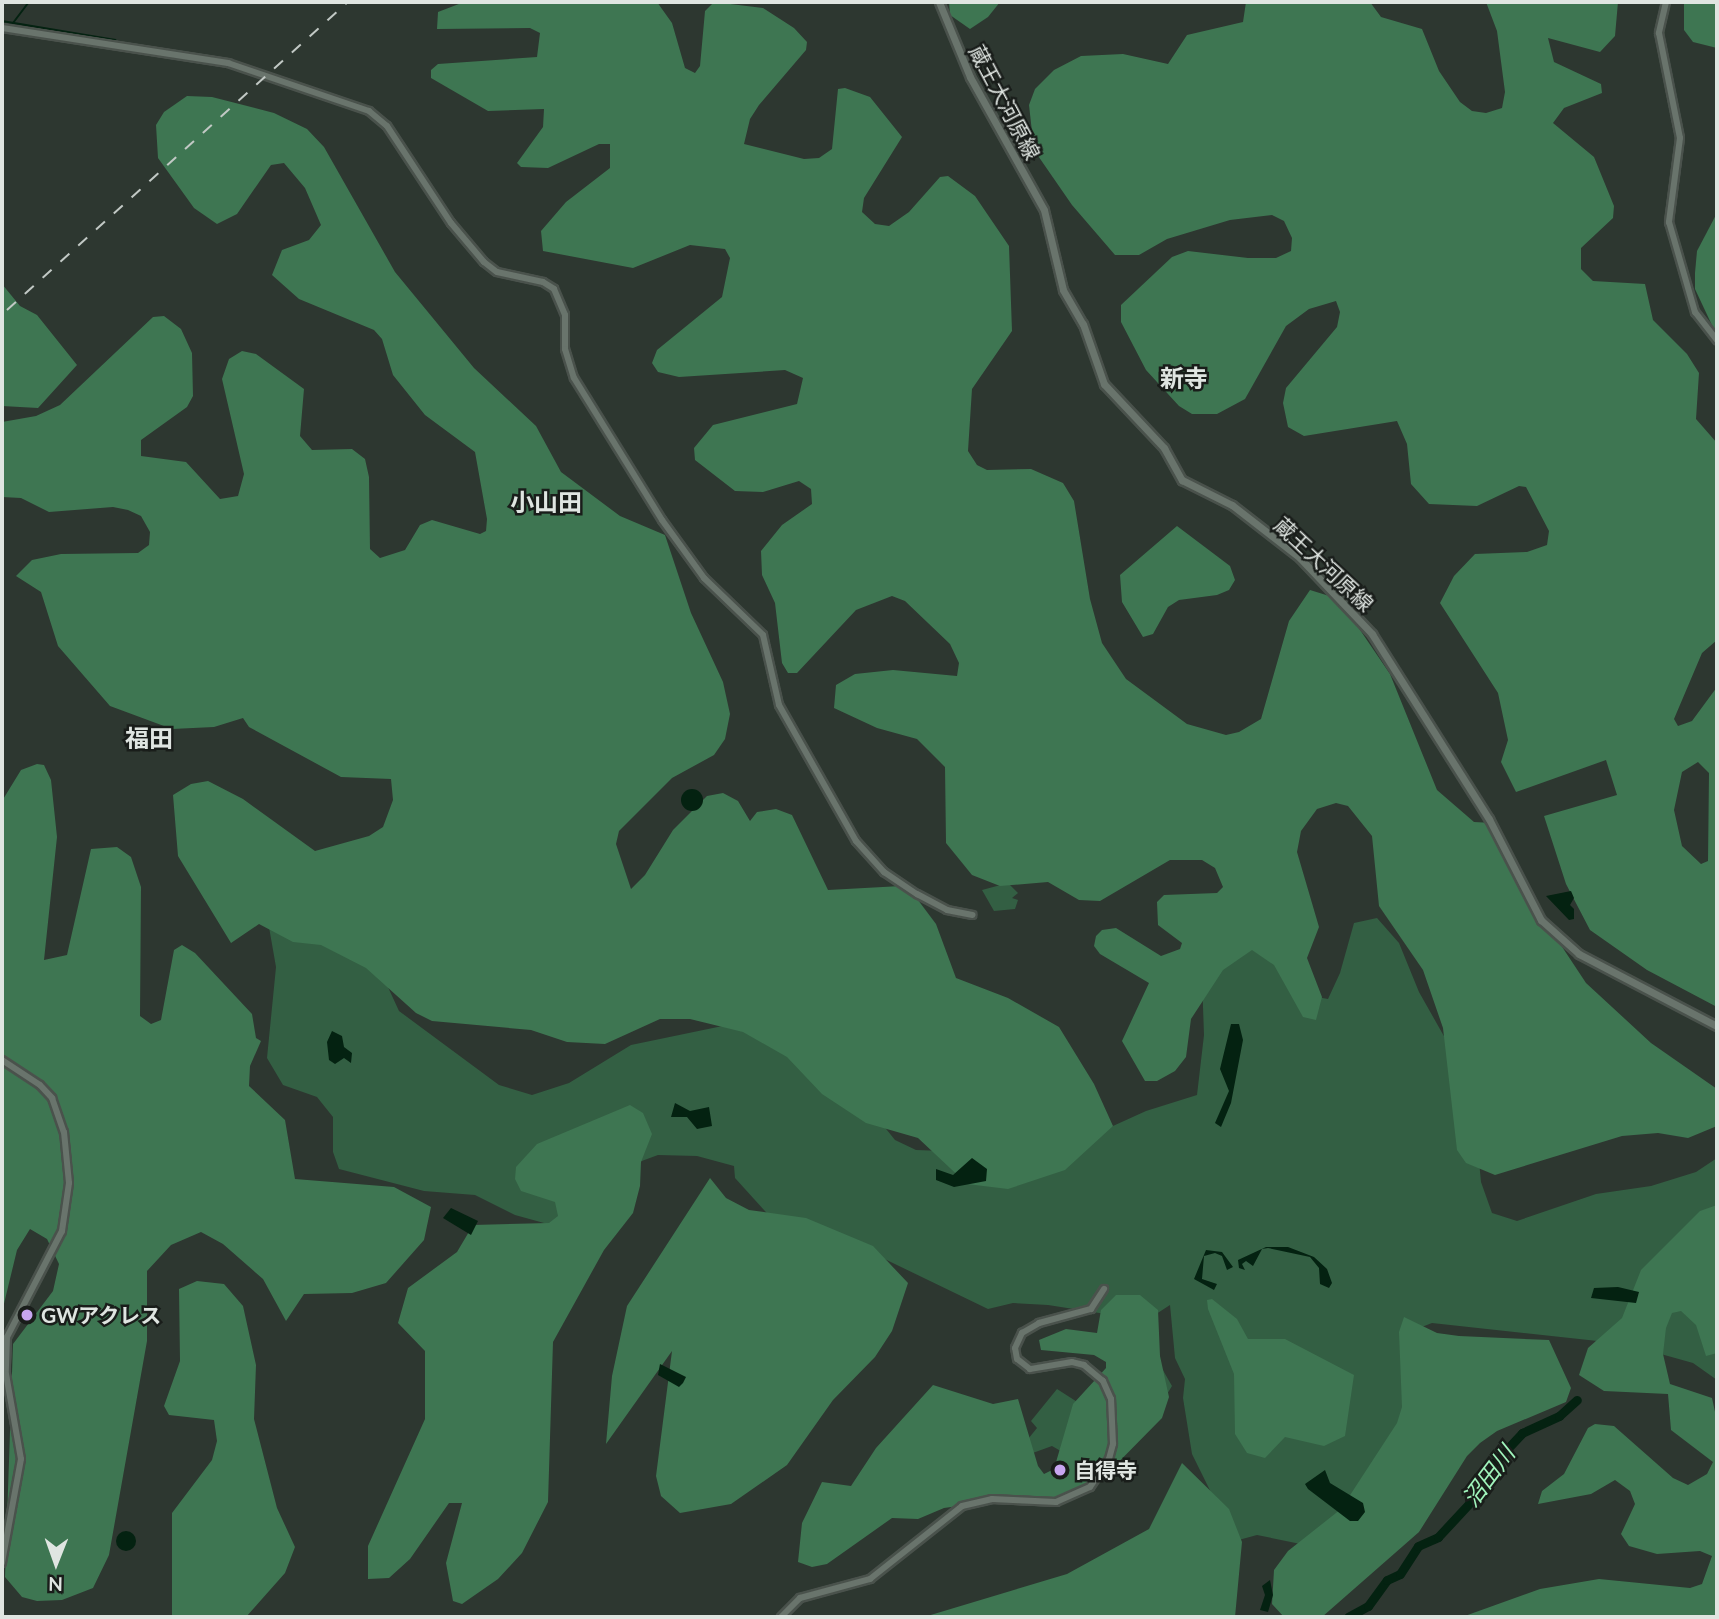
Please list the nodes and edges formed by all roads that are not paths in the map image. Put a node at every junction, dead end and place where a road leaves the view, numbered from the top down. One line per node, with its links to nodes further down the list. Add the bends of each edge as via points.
1 (939, 2): 6 (main road, 蔵王大河原線, via 974,86 1044,209 1063,290 1083,324 1104,384 1164,448 1182,480 1232,505 1300,558 1372,634 1489,819 1541,920 1579,954)
2 (1666, 2): 4 (street, via 1659,33 1680,138 1669,222 1695,312)
3 (2, 28): 5 (street, via 218,61 379,118 484,262 504,275 543,282 554,289 565,315 566,360 574,378 662,520 704,578 763,635 779,705 856,841 884,872 917,894 947,909)
4 (1717, 340)
5 (973, 915)
6 (1717, 1026)
7 (2, 1060): 9 (street, via 52,1098 64,1132 69,1183 62,1230 7,1337 6,1374 21,1459)
8 (1104, 1289): 10 (street, via 1091,1309 1039,1323 1022,1333 1015,1348 1017,1359 1030,1369 1072,1362 1084,1365 1103,1381 1111,1399 1113,1444 1109,1460 1090,1487 1056,1503 992,1499 962,1506 870,1579 800,1598)
9 (2, 1563)
10 (781, 1617)

